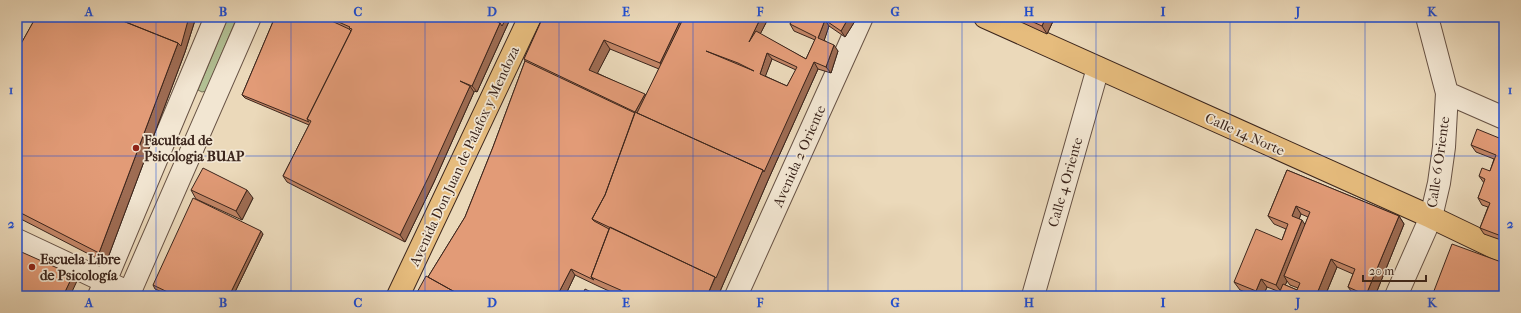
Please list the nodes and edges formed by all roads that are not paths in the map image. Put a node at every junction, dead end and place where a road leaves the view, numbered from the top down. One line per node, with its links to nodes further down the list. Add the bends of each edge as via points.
1 (216, 17): 13 (street)
2 (250, 17): 14 (street)
3 (530, 17): 15 (main road, Avenida Don Juan de Palafox y Mendoza)
4 (862, 17): 16 (street, Avenida 2 Oriente)
5 (985, 17): 7 (main road, Calle 14 Norte)
6 (1427, 17): 8 (street)
7 (1098, 68): 10 (main road, Calle 14 Norte); 17 (street, Calle 4 Oriente)
8 (1447, 93): 9 (street); 10 (street, Calle 6 Oriente, via 1444,147)
9 (1504, 118)
10 (1430, 217): 12 (main road, Calle 14 Norte); 18 (street, Calle 6 Oriente)
11 (17, 240): 13 (street)
12 (1504, 252)
13 (103, 289): 14 (street)
14 (132, 295)
15 (398, 296)
16 (736, 296)
17 (1033, 296)
18 (1396, 296)

